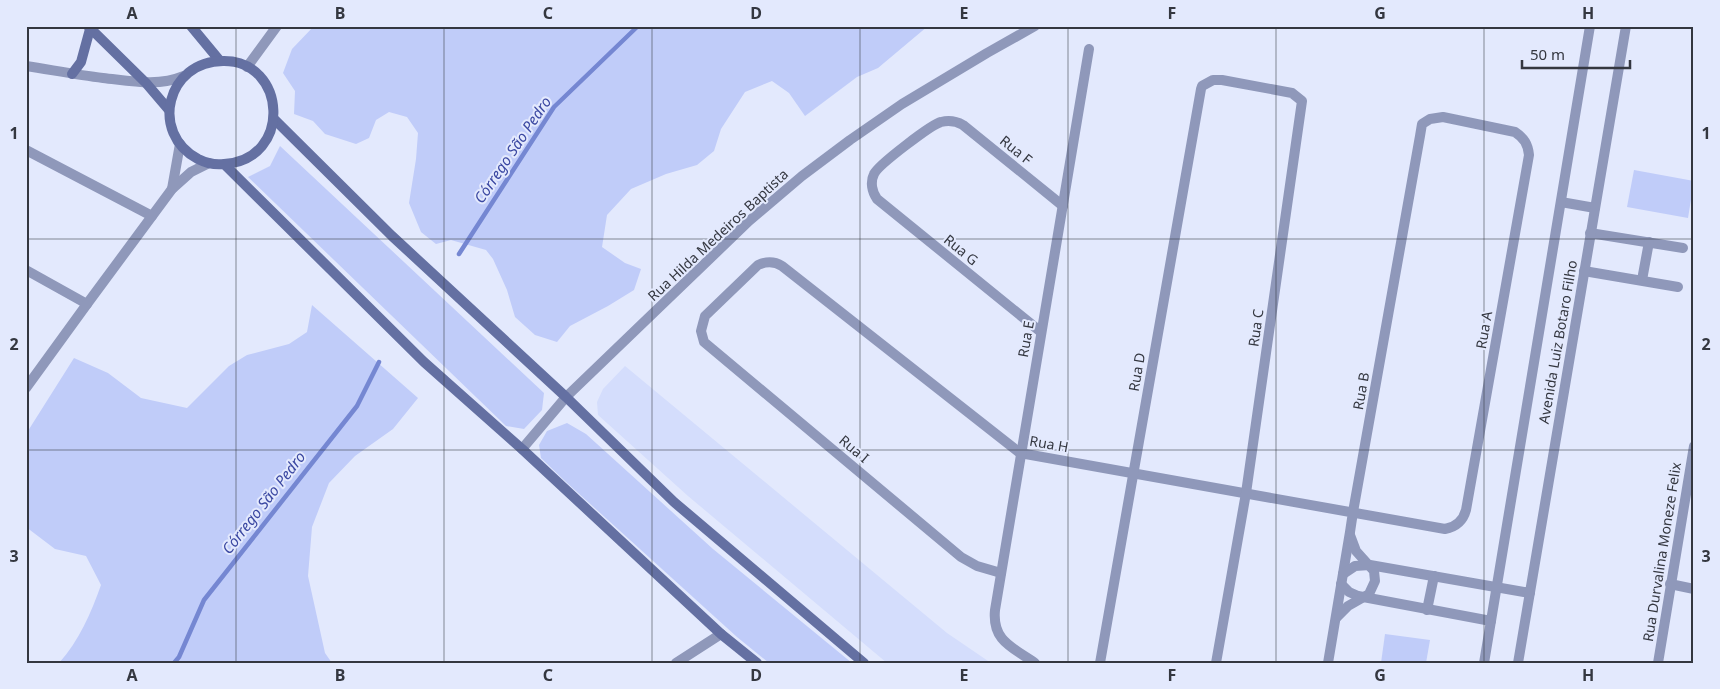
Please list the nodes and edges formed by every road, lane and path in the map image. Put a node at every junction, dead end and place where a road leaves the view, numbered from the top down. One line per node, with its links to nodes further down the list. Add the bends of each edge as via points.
1 (191, 26): 8 (main road)
2 (277, 26): 10 (street)
3 (1035, 26): 39 (street, Rua Hilda Medeiros Baptista, via 902,104 802,176 749,221)
4 (1590, 26): 24 (street, Avenida Luiz Botaro Filho)
5 (1626, 26): 26 (street, Avenida Luiz Botaro Filho)
6 (89, 28): 11 (main road, via 82,62); 13 (main road)
7 (1089, 49): 25 (street, Rua E)
8 (220, 61): 10 (main road); 12 (main road, via 196,67)
9 (26, 66): 11 (street)
10 (247, 67): 16 (main road, via 264,81 271,94)
11 (72, 74): 13 (street)
12 (184, 76): 13 (street); 15 (main road, via 175,88)
13 (146, 83): 15 (main road)
14 (1202, 86): 44 (street, Rua D); 45 (street, Rua C, via 1213,80 1222,80 1292,93 1302,101)
15 (169, 110): 19 (main road, via 173,131)
16 (274, 119): 22 (main road, via 260,149 234,164); 39 (main road, via 392,236)
17 (950, 121): 25 (street, Rua F, via 964,125); 37 (street, Rua G, via 936,123 879,166 873,176 873,192 877,199)
18 (1422, 124): 46 (street, Rua B); 46 (street, Rua A, via 1443,117 1511,131 1519,134 1528,151 1466,510 1459,523 1445,529)
19 (180, 144): 21 (main road, via 191,155); 23 (street)
20 (26, 150): 27 (street)
21 (209, 163): 22 (main road); 23 (street, via 191,172)
22 (224, 164): 41 (main road, via 387,327)
23 (172, 189): 27 (street)
24 (1561, 202): 26 (street); 53 (street, Avenida Luiz Botaro Filho)
25 (1063, 206): 37 (street, Rua E)
26 (1594, 208): 28 (street, Avenida Luiz Botaro Filho)
27 (152, 216): 36 (street)
28 (1590, 233): 29 (street); 33 (street, Avenida Luiz Botaro Filho)
29 (1649, 242): 30 (street); 34 (street)
30 (1683, 248)
31 (770, 262): 42 (street, Rua H, via 782,266); 49 (street, Rua I, via 758,265 706,316 701,331 704,342 961,557)
32 (26, 270): 36 (street)
33 (1584, 271): 34 (street); 55 (street, Avenida Luiz Botaro Filho)
34 (1642, 280): 35 (street)
35 (1678, 287)
36 (86, 304): 38 (street)
37 (1041, 332): 42 (street, Rua E)
38 (26, 388)
39 (566, 397): 41 (street, Rua Hilda Medeiros Baptista); 63 (main road, via 674,502)
40 (1694, 446): 43 (street, Rua Durvalina Moneze Felix)
41 (522, 449): 60 (main road)
42 (1020, 453): 44 (street, Rua H); 49 (street, Rua E)
43 (1692, 471): 52 (street, Rua Durvalina Moneze Felix)
44 (1133, 473): 45 (street, Rua H); 65 (street, Rua D)
45 (1246, 493): 46 (street, Rua H); 66 (street, Rua C)
46 (1353, 512): 47 (street, Rua B)
47 (1350, 532): 48 (street, via 1356,551); 51 (street, Rua B)
48 (1370, 565): 50 (street); 51 (street, via 1356,566); 56 (street, via 1376,582)
49 (1001, 573): 64 (street, Rua E, via 994,618 998,633 1003,641)
50 (1434, 576): 53 (street); 57 (street)
51 (1342, 579): 56 (street, via 1349,592); 58 (street, Rua B)
52 (1670, 584): 54 (street); 70 (street, Rua Durvalina Moneze Felix)
53 (1496, 587): 55 (street); 59 (street, Avenida Luiz Botaro Filho)
54 (1694, 588)
55 (1530, 593): 69 (street, Avenida Luiz Botaro Filho)
56 (1364, 598): 57 (street); 58 (street, via 1348,606)
57 (1427, 610): 59 (street)
58 (1336, 619): 67 (street, Rua B)
59 (1490, 621): 68 (street, Avenida Luiz Botaro Filho)
60 (721, 634): 61 (street); 62 (main road)
61 (676, 663)
62 (757, 663)
63 (864, 663)
64 (1035, 663)
65 (1100, 663)
66 (1216, 663)
67 (1328, 663)
68 (1484, 663)
69 (1518, 663)
70 (1658, 663)

